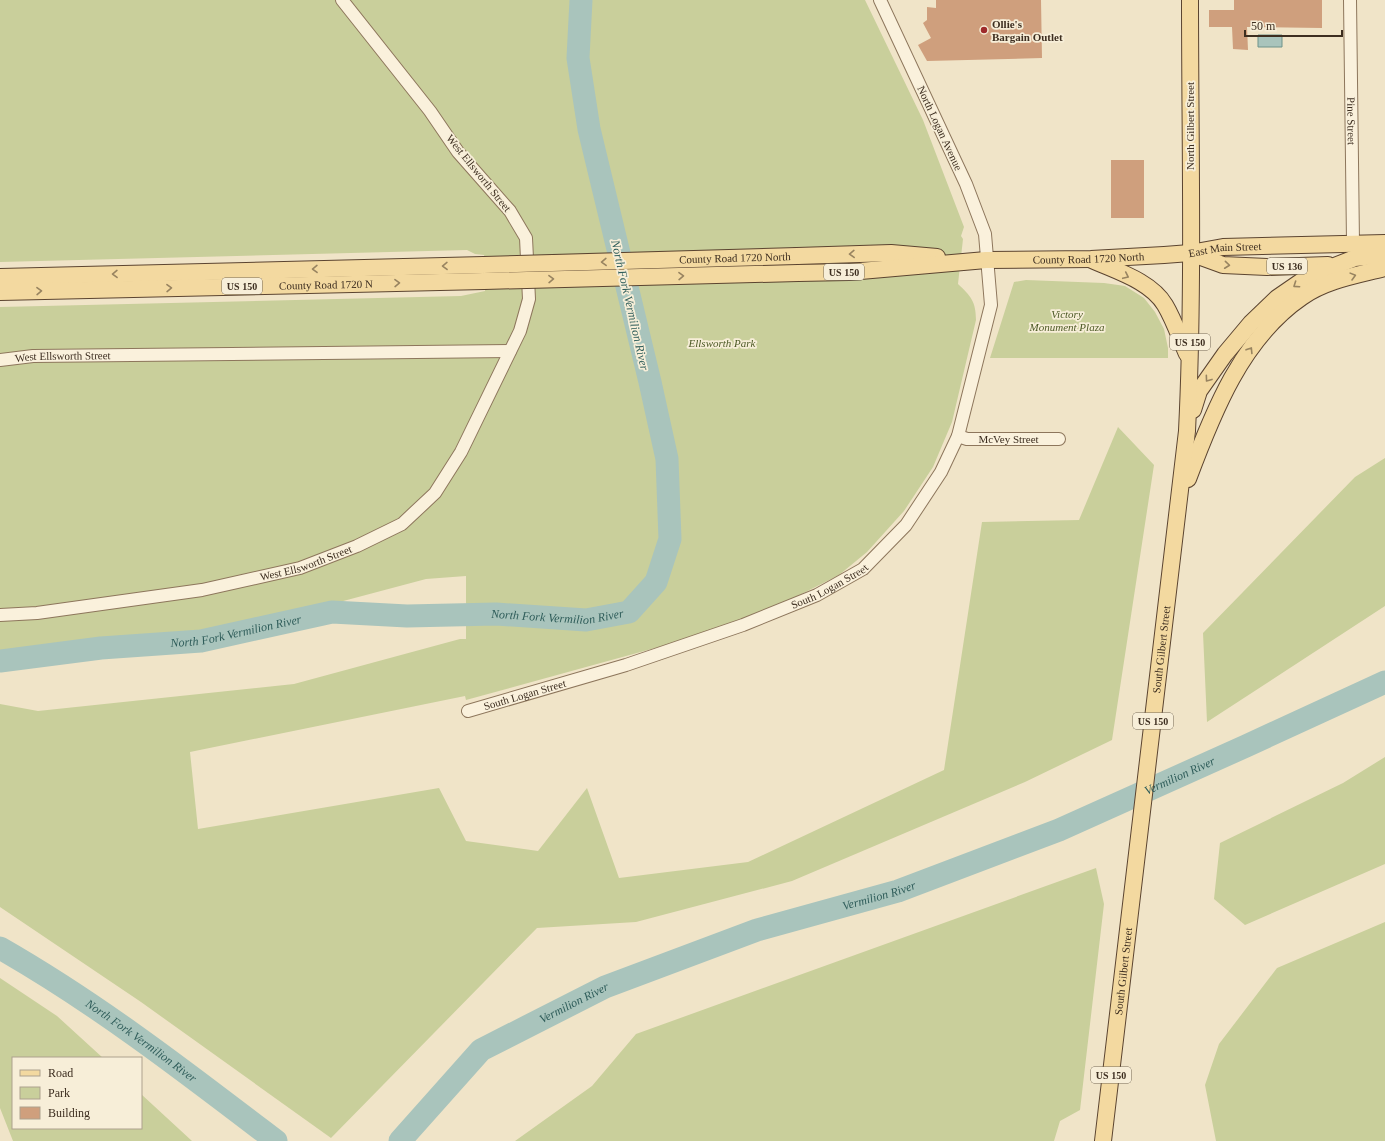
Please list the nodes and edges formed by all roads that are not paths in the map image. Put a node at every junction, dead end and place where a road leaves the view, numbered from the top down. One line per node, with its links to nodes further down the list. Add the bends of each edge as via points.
1 (342, 0): 17 (street, West Ellsworth Street, via 430,111 458,152 510,210 526,238 529,299 522,326)
2 (880, 0): 10 (street, North Logan Avenue, via 966,184 985,234)
3 (1190, 0): 7 (main road, North Gilbert Street)
4 (1350, 0): 5 (street, Pine Street)
5 (1353, 242): 6 (main road, East Main Street / US 136); 7 (main road, East Main Street / US 136, via 1223,247)
6 (1385, 242)
7 (1190, 253): 9 (main road, County Road 1720 North / US 150); 11 (main road, East Main Street / US 136, one-way to 11, via 1223,265 1267,267); 18 (main road, South Gilbert Street / US 150)
8 (1385, 255): 11 (main road, via 1355,258)
9 (1091, 259): 10 (main road, County Road 1720 North / US 150); 18 (main road, one-way to 18, via 1134,279 1155,293 1165,305)
10 (986, 260): 12 (main road, County Road 1720 North / US 150, one-way to 12, bridge, via 891,253); 15 (main road, County Road 1720 North / US 150, one-way to 10, bridge, via 848,272); 21 (street, South Logan Street, via 991,305)
11 (1339, 264): 13 (main road, East Main Street / US 136, via 1363,263); 20 (main road, one-way to 20, via 1309,276 1277,298 1251,323 1199,391)
12 (484, 265): 14 (main road, County Road 1720 N / US 150, one-way to 14)
13 (1385, 268): 23 (main road, one-way to 13, via 1205,433 1256,339 1303,296 1335,281)
14 (0, 277)
15 (484, 281): 16 (main road, County Road 1720 N / US 150, one-way to 15)
16 (0, 292)
17 (510, 351): 19 (street, West Ellsworth Street, via 33,356); 24 (street, West Ellsworth Street, via 461,452 435,493 402,524 300,568 202,590 53,611)
18 (1189, 359): 20 (main road, South Gilbert Street / US 150)
19 (0, 360)
20 (1187, 431): 23 (main road, South Gilbert Street / US 150)
21 (958, 436): 22 (street, McVey Street, via 967,439); 25 (street, South Logan Street, via 941,472 906,525 863,569 817,595 743,625 626,665)
22 (1059, 439)
23 (1180, 501): 26 (main road, South Gilbert Street / US 150)
24 (0, 615)
25 (468, 711)
26 (1103, 1141)

